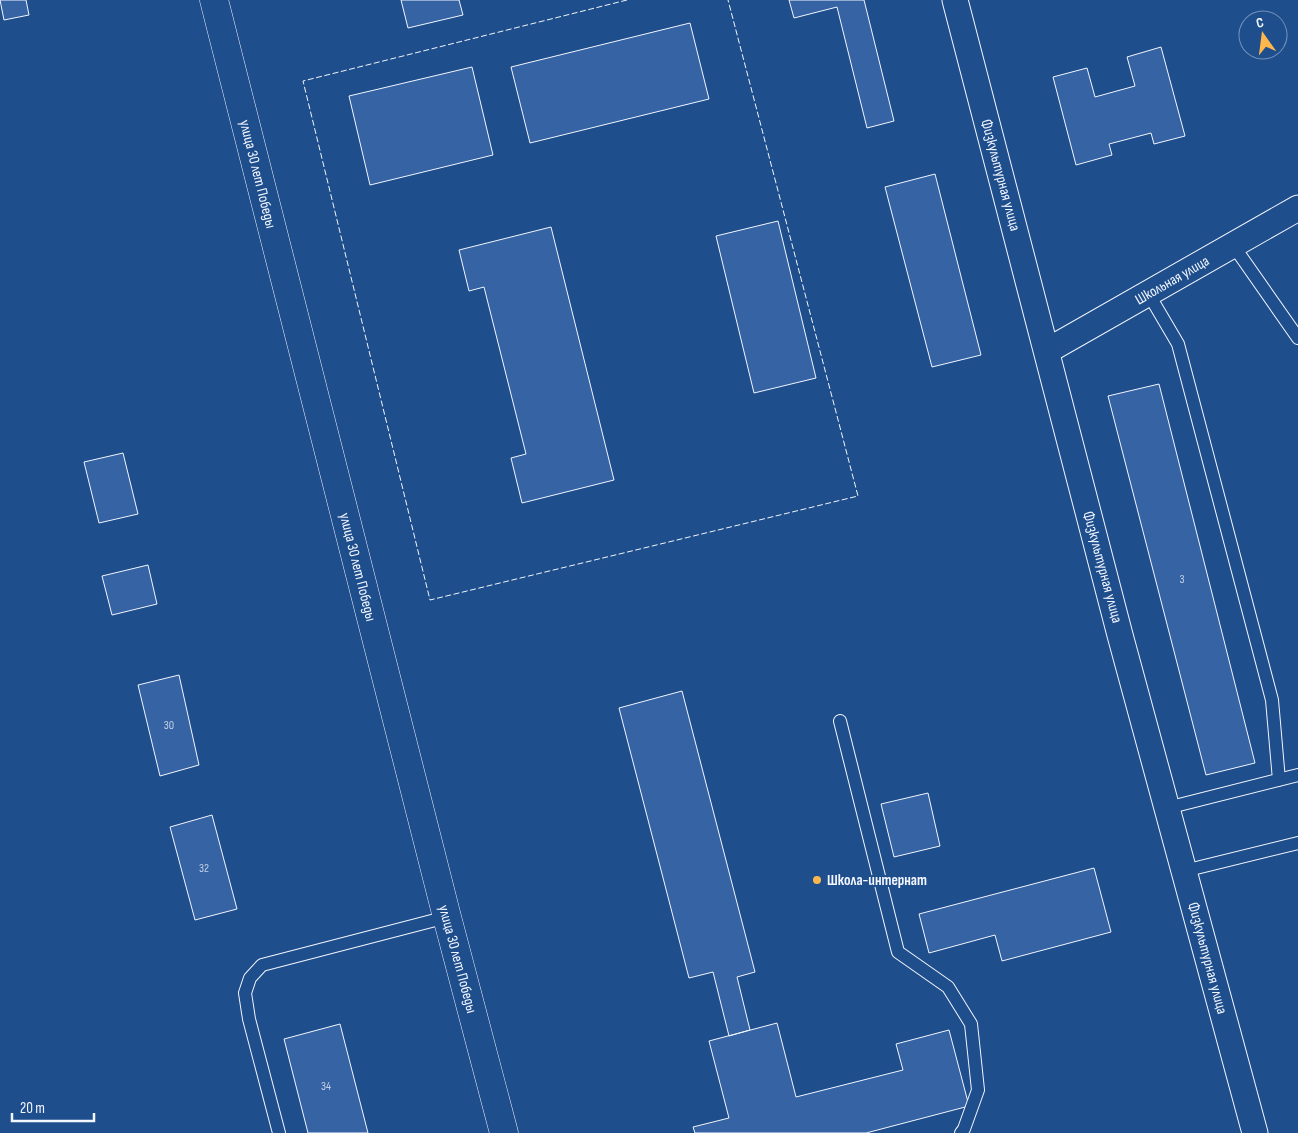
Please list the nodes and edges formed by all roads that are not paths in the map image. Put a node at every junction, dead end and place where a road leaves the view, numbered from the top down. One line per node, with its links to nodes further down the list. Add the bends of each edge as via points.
1 (214, 0): 14 (main road, улица 30 лет Победы)
2 (955, 0): 7 (street, Физкультурная улица)
3 (1298, 208): 4 (street, Школьная улица)
4 (1233, 245): 5 (street, Школьная улица); 6 (lane)
5 (1148, 293): 7 (street, Школьная улица); 10 (lane, via 1178,344 1272,700)
6 (1298, 338)
7 (1046, 352): 11 (street, Физкультурная улица)
8 (840, 721): 17 (lane, via 898,952 948,988 970,1024 978,1090)
9 (1298, 775): 10 (lane)
10 (1280, 780): 11 (lane)
11 (1167, 808): 13 (street, Физкультурная улица)
12 (1298, 842): 13 (lane)
13 (1184, 871): 18 (street, Физкультурная улица)
14 (446, 917): 15 (lane, via 262,964 250,978 245,993 249,1019); 16 (main road, улица 30 лет Победы)
15 (279, 1133)
16 (504, 1133)
17 (960, 1133)
18 (1255, 1133)

